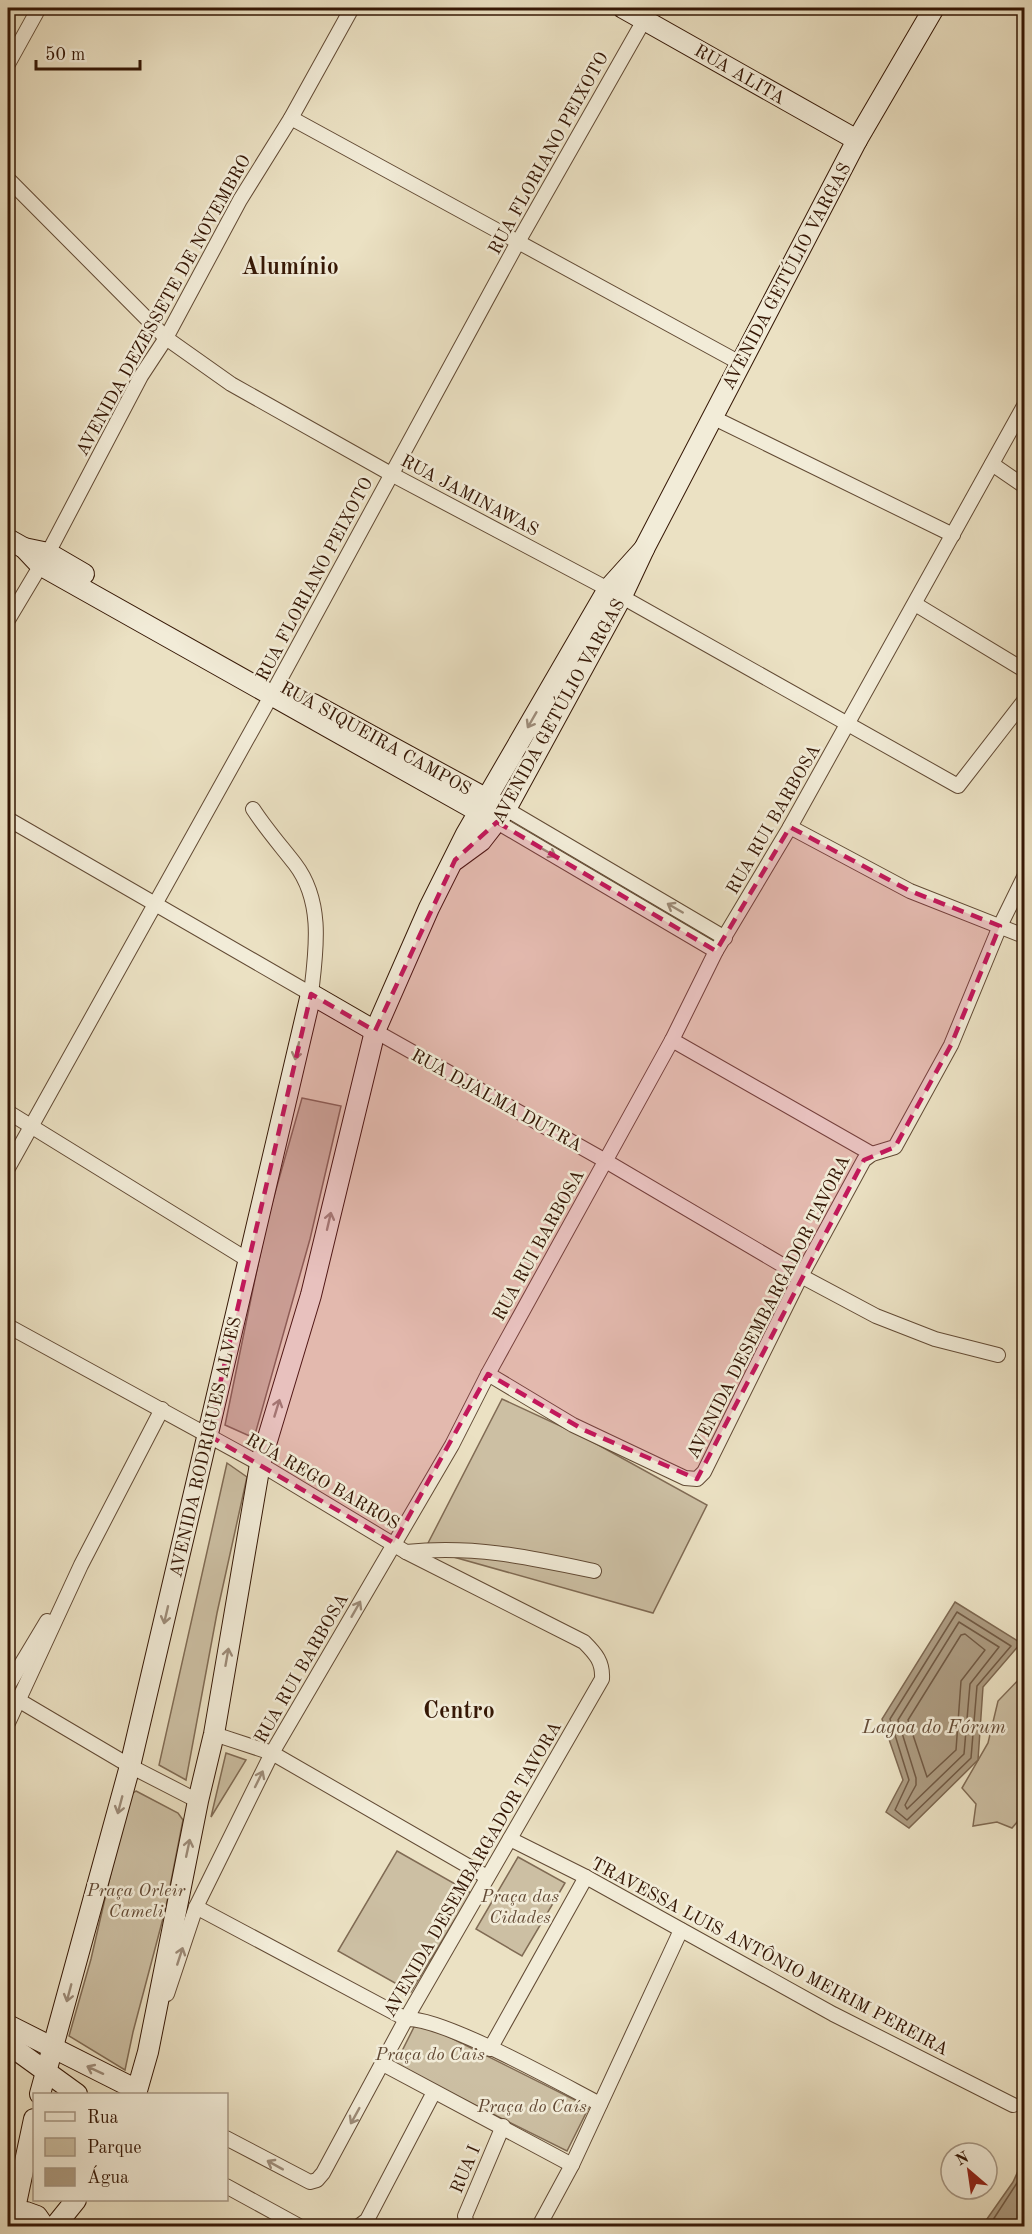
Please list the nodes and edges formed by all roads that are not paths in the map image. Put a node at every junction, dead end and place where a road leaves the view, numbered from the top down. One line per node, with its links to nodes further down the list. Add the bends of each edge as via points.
1 (39, 8): 6 (street)
2 (352, 8): 7 (street, AVENIDA DEZESSETE DE NOVEMBRO)
3 (622, 8): 5 (street, RUA ALITA)
4 (934, 8): 8 (street, AVENIDA GETÚLIO VARGAS)
5 (647, 14): 8 (street, RUA ALITA); 10 (street, RUA FLORIANO PEIXOTO)
6 (8, 64)
7 (291, 118): 10 (street); 11 (street, AVENIDA DEZESSETE DE NOVEMBRO, via 240,201)
8 (858, 140): 12 (street, AVENIDA GETÚLIO VARGAS)
9 (8, 179): 11 (street, RUA JAMINAWAS)
10 (518, 242): 12 (street); 16 (street, RUA FLORIANO PEIXOTO)
11 (166, 338): 16 (street, RUA JAMINAWAS, via 231,384); 20 (street, AVENIDA DEZESSETE DE NOVEMBRO, via 141,376)
12 (740, 363): 14 (street, AVENIDA GETÚLIO VARGAS)
13 (1024, 405): 15 (street, RUA RUI BARBOSA)
14 (712, 417): 18 (street); 21 (street, AVENIDA GETÚLIO VARGAS, via 644,549)
15 (992, 464): 17 (street); 18 (street, RUA RUI BARBOSA)
16 (391, 474): 21 (street, RUA JAMINAWAS); 25 (street, RUA FLORIANO PEIXOTO)
17 (1024, 486)
18 (953, 535): 22 (street, RUA RUI BARBOSA)
19 (16, 543): 20 (street, RUA SIQUEIRA CAMPOS)
20 (44, 559): 23 (street, AVENIDA DEZESSETE DE NOVEMBRO); 25 (street, RUA SIQUEIRA CAMPOS)
21 (615, 593): 26 (street, AVENIDA GETÚLIO VARGAS); 28 (street, RUA JAMINAWAS)
22 (915, 603): 24 (street); 28 (street, RUA RUI BARBOSA)
23 (8, 620)
24 (1024, 670)
25 (273, 690): 29 (street, RUA SIQUEIRA CAMPOS); 36 (street, RUA FLORIANO PEIXOTO)
26 (555, 700): 29 (street, AVENIDA GETÚLIO VARGAS, one-way to 29); 31 (street, AVENIDA GETÚLIO VARGAS)
27 (1024, 701): 28 (street, RUA JAMINAWAS, via 958,786)
28 (847, 724): 33 (street, RUA RUI BARBOSA)
29 (483, 806): 31 (street, RUA SIQUEIRA CAMPOS); 34 (street, AVENIDA GETÚLIO VARGAS)
30 (254, 809): 41 (street, AVENIDA RODRIGUES ALVES, via 297,866 311,896 316,931)
31 (501, 816): 34 (street, AVENIDA GETÚLIO VARGAS, via 474,848); 39 (street, RUA SIQUEIRA CAMPOS, one-way to 31); 40 (street, RUA SIQUEIRA CAMPOS, one-way to 40)
32 (8, 819): 36 (street, RUA DJALMA DUTRA)
33 (790, 827): 37 (street, via 910,891); 39 (street, RUA RUI BARBOSA)
34 (455, 860): 42 (street, AVENIDA GETÚLIO VARGAS, via 429,908)
35 (1024, 877): 37 (street, AVENIDA DESEMBARGADOR TAVORA)
36 (156, 902): 41 (street, RUA DJALMA DUTRA); 45 (street, RUA FLORIANO PEIXOTO)
37 (1000, 926): 38 (street); 46 (street, AVENIDA DESEMBARGADOR TAVORA, via 951,1045 895,1147)
38 (1024, 936)
39 (725, 938): 40 (street, RUA RUI BARBOSA)
40 (716, 951): 43 (street, RUA RUI BARBOSA)
41 (311, 994): 42 (street, RUA DJALMA DUTRA); 49 (street, AVENIDA RODRIGUES ALVES, one-way to 49)
42 (375, 1031): 47 (street, RUA DJALMA DUTRA); 56 (street, one-way to 42, via 311,1295)
43 (672, 1040): 46 (street); 47 (street, RUA RUI BARBOSA)
44 (8, 1112): 45 (street)
45 (30, 1126): 48 (street, RUA FLORIANO PEIXOTO); 49 (street)
46 (872, 1154): 50 (street, AVENIDA DESEMBARGADOR TAVORA, via 864,1160)
47 (604, 1160): 50 (street, RUA DJALMA DUTRA); 53 (street, RUA RUI BARBOSA)
48 (8, 1168)
49 (248, 1260): 55 (street, AVENIDA RODRIGUES ALVES)
50 (801, 1276): 52 (street, RUA DJALMA DUTRA, via 876,1316 935,1339); 53 (street, AVENIDA DESEMBARGADOR TAVORA, via 704,1472 697,1479 685,1478 584,1430)
51 (8, 1326): 54 (street, RUA REGO BARROS)
52 (998, 1355)
53 (488, 1374): 57 (street, RUA RUI BARBOSA, via 452,1445)
54 (162, 1409): 55 (street, RUA REGO BARROS); 59 (street)
55 (208, 1435): 56 (street, RUA REGO BARROS); 67 (street, AVENIDA RODRIGUES ALVES, one-way to 67)
56 (260, 1464): 57 (street, RUA REGO BARROS); 65 (street, one-way to 56)
57 (394, 1543): 58 (street, RUA REGO BARROS); 66 (street, RUA RUI BARBOSA, one-way to 57)
58 (406, 1551): 60 (street, via 466,1548); 61 (street, RUA REGO BARROS, via 584,1642 603,1666)
59 (81, 1565): 62 (street); 63 (street)
60 (594, 1571)
61 (602, 1679): 69 (street, AVENIDA DESEMBARGADOR TAVORA)
62 (8, 1686)
63 (13, 1698): 64 (street); 67 (street)
64 (8, 1723)
65 (214, 1734): 66 (street); 68 (street)
66 (272, 1753): 70 (street); 72 (street, RUA RUI BARBOSA, one-way to 66)
67 (130, 1766): 68 (street); 78 (street, AVENIDA RODRIGUES ALVES, one-way to 78)
68 (198, 1801): 79 (street, one-way to 68)
69 (510, 1839): 70 (street, AVENIDA DESEMBARGADOR TAVORA); 71 (street, TRAVESSA LUIS ANTÔNIO MEIRIM PEREIRA)
70 (487, 1877): 74 (street, AVENIDA DESEMBARGADOR TAVORA)
71 (586, 1878): 73 (street, TRAVESSA LUIS ANTÔNIO MEIRIM PEREIRA); 77 (street)
72 (196, 1907): 74 (street); 79 (street, RUA RUI BARBOSA, one-way to 72)
73 (681, 1930): 86 (street); 87 (street, TRAVESSA LUIS ANTÔNIO MEIRIM PEREIRA, via 833,2014)
74 (406, 2019): 77 (street, via 423,2020); 80 (street, AVENIDA DESEMBARGADOR TAVORA)
75 (8, 2025): 78 (street)
76 (8, 2043): 81 (street)
77 (490, 2049): 86 (street)
78 (53, 2050): 81 (street, AVENIDA RODRIGUES ALVES); 85 (street, one-way to 78)
79 (148, 2052): 85 (street)
80 (383, 2064): 82 (street); 90 (street, AVENIDA DESEMBARGADOR TAVORA, one-way to 90, via 317,2180 309,2182)
81 (45, 2071): 83 (street, AVENIDA RODRIGUES ALVES); 84 (street)
82 (434, 2092): 89 (street); 98 (street, via 367,2220)
83 (40, 2093)
84 (76, 2093)
85 (140, 2093)
86 (600, 2104): 91 (street)
87 (1012, 2105)
88 (33, 2123): 94 (street)
89 (503, 2126): 91 (street); 99 (street, RUA I, via 465,2216)
90 (228, 2139)
91 (572, 2165): 100 (street)
92 (228, 2187): 97 (street)
93 (74, 2201): 96 (street)
94 (11, 2220): 95 (street, via 26,2212 37,2216)
95 (44, 2226)
96 (55, 2226)
97 (299, 2226)
98 (359, 2226)
99 (467, 2226)
100 (539, 2226)

